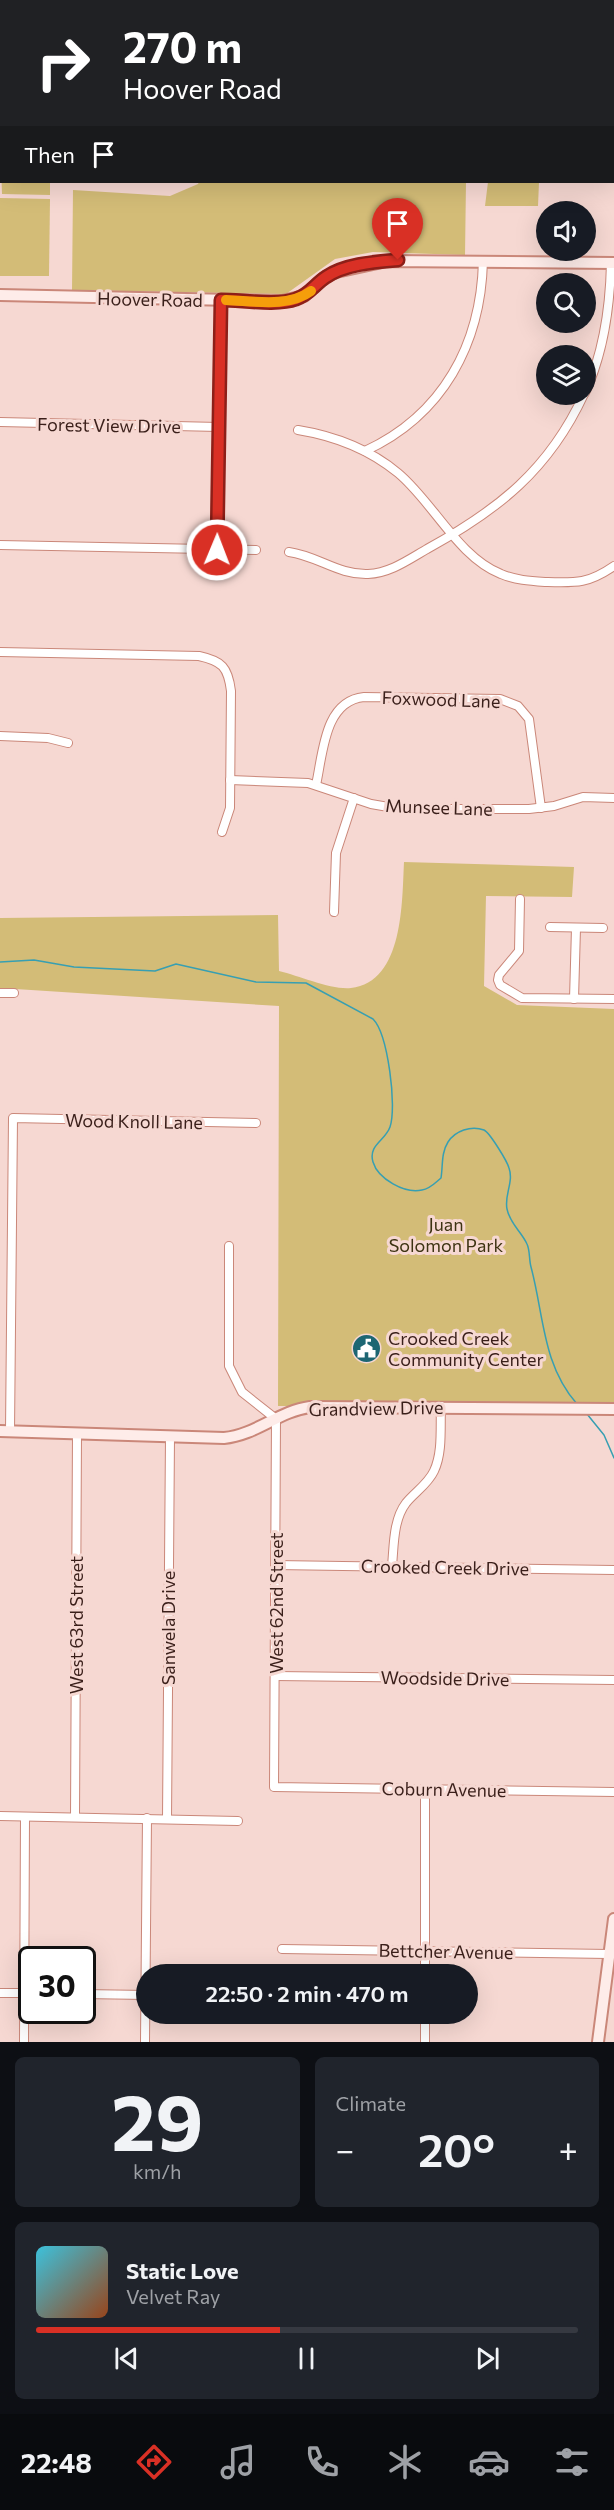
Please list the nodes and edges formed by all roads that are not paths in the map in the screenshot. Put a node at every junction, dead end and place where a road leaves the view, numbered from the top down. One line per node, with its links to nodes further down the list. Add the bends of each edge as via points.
1 (483, 261): 2 (street, Hoover Road); 4 (street, Hoover Road, via 376,262 331,274 293,300); 10 (street, via 476,322 447,383 409,424)
2 (613, 263): 5 (street, via 609,307)
3 (0, 296): 4 (street, Hoover Road)
4 (221, 300): 8 (street)
5 (596, 366)
6 (579, 405): 11 (street, via 534,471 498,505)
7 (0, 422): 8 (street, Forest View Drive)
8 (219, 427): 13 (street)
9 (298, 430): 10 (street, via 335,438)
10 (365, 451): 11 (street, via 411,485)
11 (453, 534): 15 (street, via 388,571 372,573 342,571); 16 (street, via 480,563 517,579 581,583)
12 (0, 545): 13 (street)
13 (217, 550): 14 (street)
14 (256, 550)
15 (289, 552)
16 (614, 566)
17 (0, 652): 20 (street, via 199,657 223,665 231,691)
18 (0, 736): 19 (street)
19 (68, 743)
20 (230, 780): 21 (street, Munsee Lane); 25 (street, via 230,808)
21 (316, 785): 22 (street, Munsee Lane); 24 (street, Foxwood Lane, via 332,718 351,700 500,699 518,706 529,719)
22 (354, 798): 24 (street, Munsee Lane, via 400,808); 27 (street, via 336,853)
23 (614, 798): 24 (street, Munsee Lane, via 584,797)
24 (541, 808)
25 (222, 832)
26 (520, 899): 33 (street, via 519,951 499,975 499,983 519,998)
27 (334, 912)
28 (550, 927): 29 (street)
29 (576, 928): 30 (street); 33 (street)
30 (603, 928)
31 (0, 993): 32 (street)
32 (14, 993)
33 (574, 999): 34 (street)
34 (614, 999)
35 (256, 1123): 40 (street, Wood Knoll Lane, via 13,1118)
36 (229, 1246): 39 (street, via 229,1366 242,1392)
37 (441, 1407): 38 (street, Grandview Drive); 39 (street, Grandview Drive, via 310,1407); 44 (street, via 437,1463 430,1478 400,1514)
38 (614, 1409)
39 (276, 1419): 42 (street, Grandview Drive, via 234,1437); 43 (street, West 62nd Street)
40 (5, 1431): 41 (street, Grandview Drive)
41 (77, 1434): 42 (street, Grandview Drive); 53 (street, West 63rd Street)
42 (170, 1437): 55 (street, Sanwela Drive)
43 (276, 1565): 44 (street, Crooked Creek Drive); 46 (street, West 62nd Street)
44 (392, 1566): 45 (street, Crooked Creek Drive)
45 (614, 1570)
46 (275, 1676): 47 (street, Woodside Drive); 48 (street, West 62nd Street)
47 (614, 1680)
48 (274, 1787): 49 (street, Coburn Avenue)
49 (425, 1789): 50 (street, Coburn Avenue); 60 (street)
50 (614, 1792)
51 (0, 1816): 52 (street)
52 (25, 1816): 53 (street); 58 (street)
53 (75, 1817): 54 (street)
54 (147, 1818): 55 (street); 62 (street)
55 (167, 1819): 56 (street)
56 (238, 1821)
57 (614, 1919): 61 (street)
58 (27, 1946)
59 (282, 1949): 60 (street, Bettcher Avenue)
60 (425, 1951): 61 (street, Bettcher Avenue); 63 (street)
61 (609, 1954): 74 (street)
62 (146, 1964)
63 (425, 1964)
64 (0, 1993): 65 (street)
65 (18, 1993)
66 (96, 1994): 67 (street)
67 (136, 1995)
68 (25, 2024): 71 (street)
69 (145, 2024): 72 (street)
70 (425, 2024): 73 (street)
71 (24, 2042)
72 (145, 2042)
73 (425, 2042)
74 (598, 2042)

